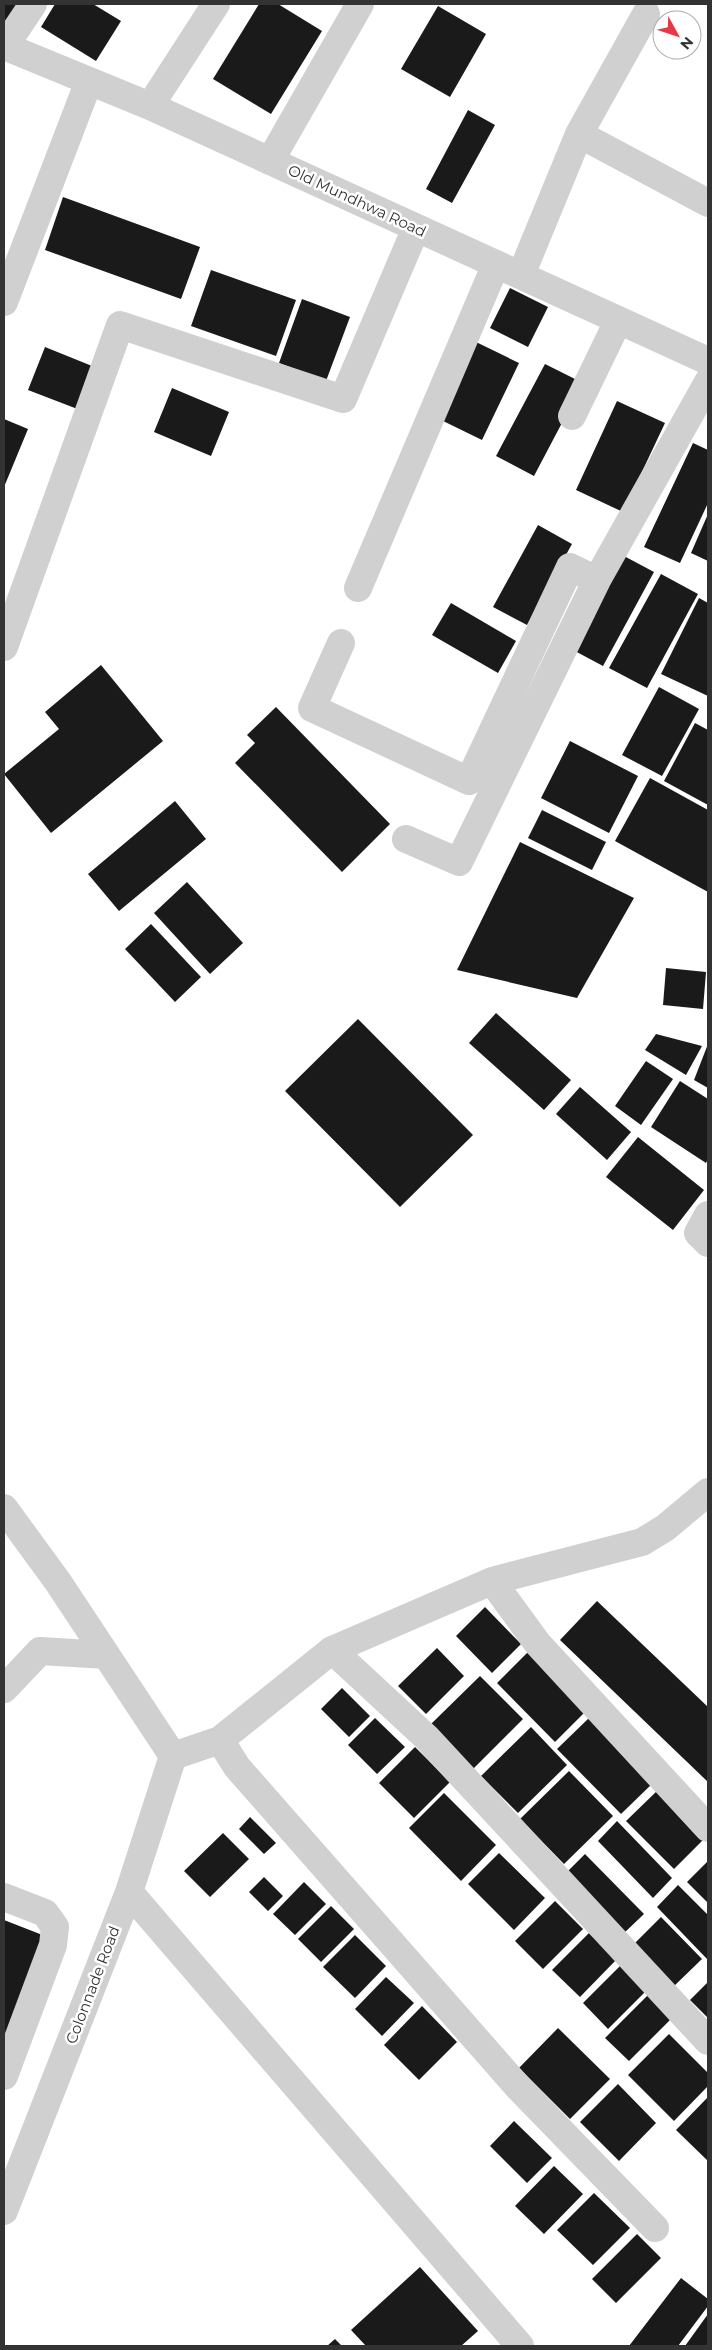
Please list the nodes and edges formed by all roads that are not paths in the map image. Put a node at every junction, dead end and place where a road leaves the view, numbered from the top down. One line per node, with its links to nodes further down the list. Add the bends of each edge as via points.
1 (33, 4): 5 (street)
2 (216, 4): 7 (street)
3 (360, 4): 9 (street)
4 (646, 14): 8 (street)
5 (4, 46): 6 (street, Old Mundhwa Road)
6 (89, 81): 7 (street, Old Mundhwa Road); 14 (street)
7 (150, 106): 9 (street, Old Mundhwa Road)
8 (579, 134): 10 (street); 13 (street)
9 (270, 161): 11 (street, Old Mundhwa Road)
10 (708, 203)
11 (416, 228): 12 (street, Old Mundhwa Road); 21 (street, via 343,399 120,325)
12 (496, 264): 13 (street, Old Mundhwa Road); 19 (street)
13 (521, 275): 15 (street, Old Mundhwa Road)
14 (4, 302)
15 (618, 320): 16 (street, Old Mundhwa Road); 17 (street)
16 (706, 361): 18 (street)
17 (572, 416)
18 (597, 580): 20 (street, via 570,567 469,781 312,708); 22 (street, via 459,862)
19 (358, 588)
20 (341, 643)
21 (4, 647)
22 (406, 839)
23 (708, 1215): 24 (street, via 698,1233)
24 (708, 1244)
25 (708, 1492): 27 (street, via 665,1528 642,1542)
26 (4, 1508): 29 (street)
27 (492, 1581): 28 (street); 33 (street, via 538,1644)
28 (332, 1650): 31 (street); 36 (street, via 427,1738)
29 (106, 1656): 30 (street, via 40,1650); 32 (street)
30 (4, 1688)
31 (220, 1740): 32 (street); 39 (street, via 237,1767 518,2087)
32 (173, 1756): 34 (street, Colonnade Road)
33 (708, 1828)
34 (129, 1892): 38 (street, Colonnade Road); 40 (street)
35 (4, 1897): 37 (street, via 45,1913 55,1927 53,1946)
36 (708, 2041)
37 (4, 2076)
38 (4, 2211)
39 (655, 2228)
40 (520, 2346)

